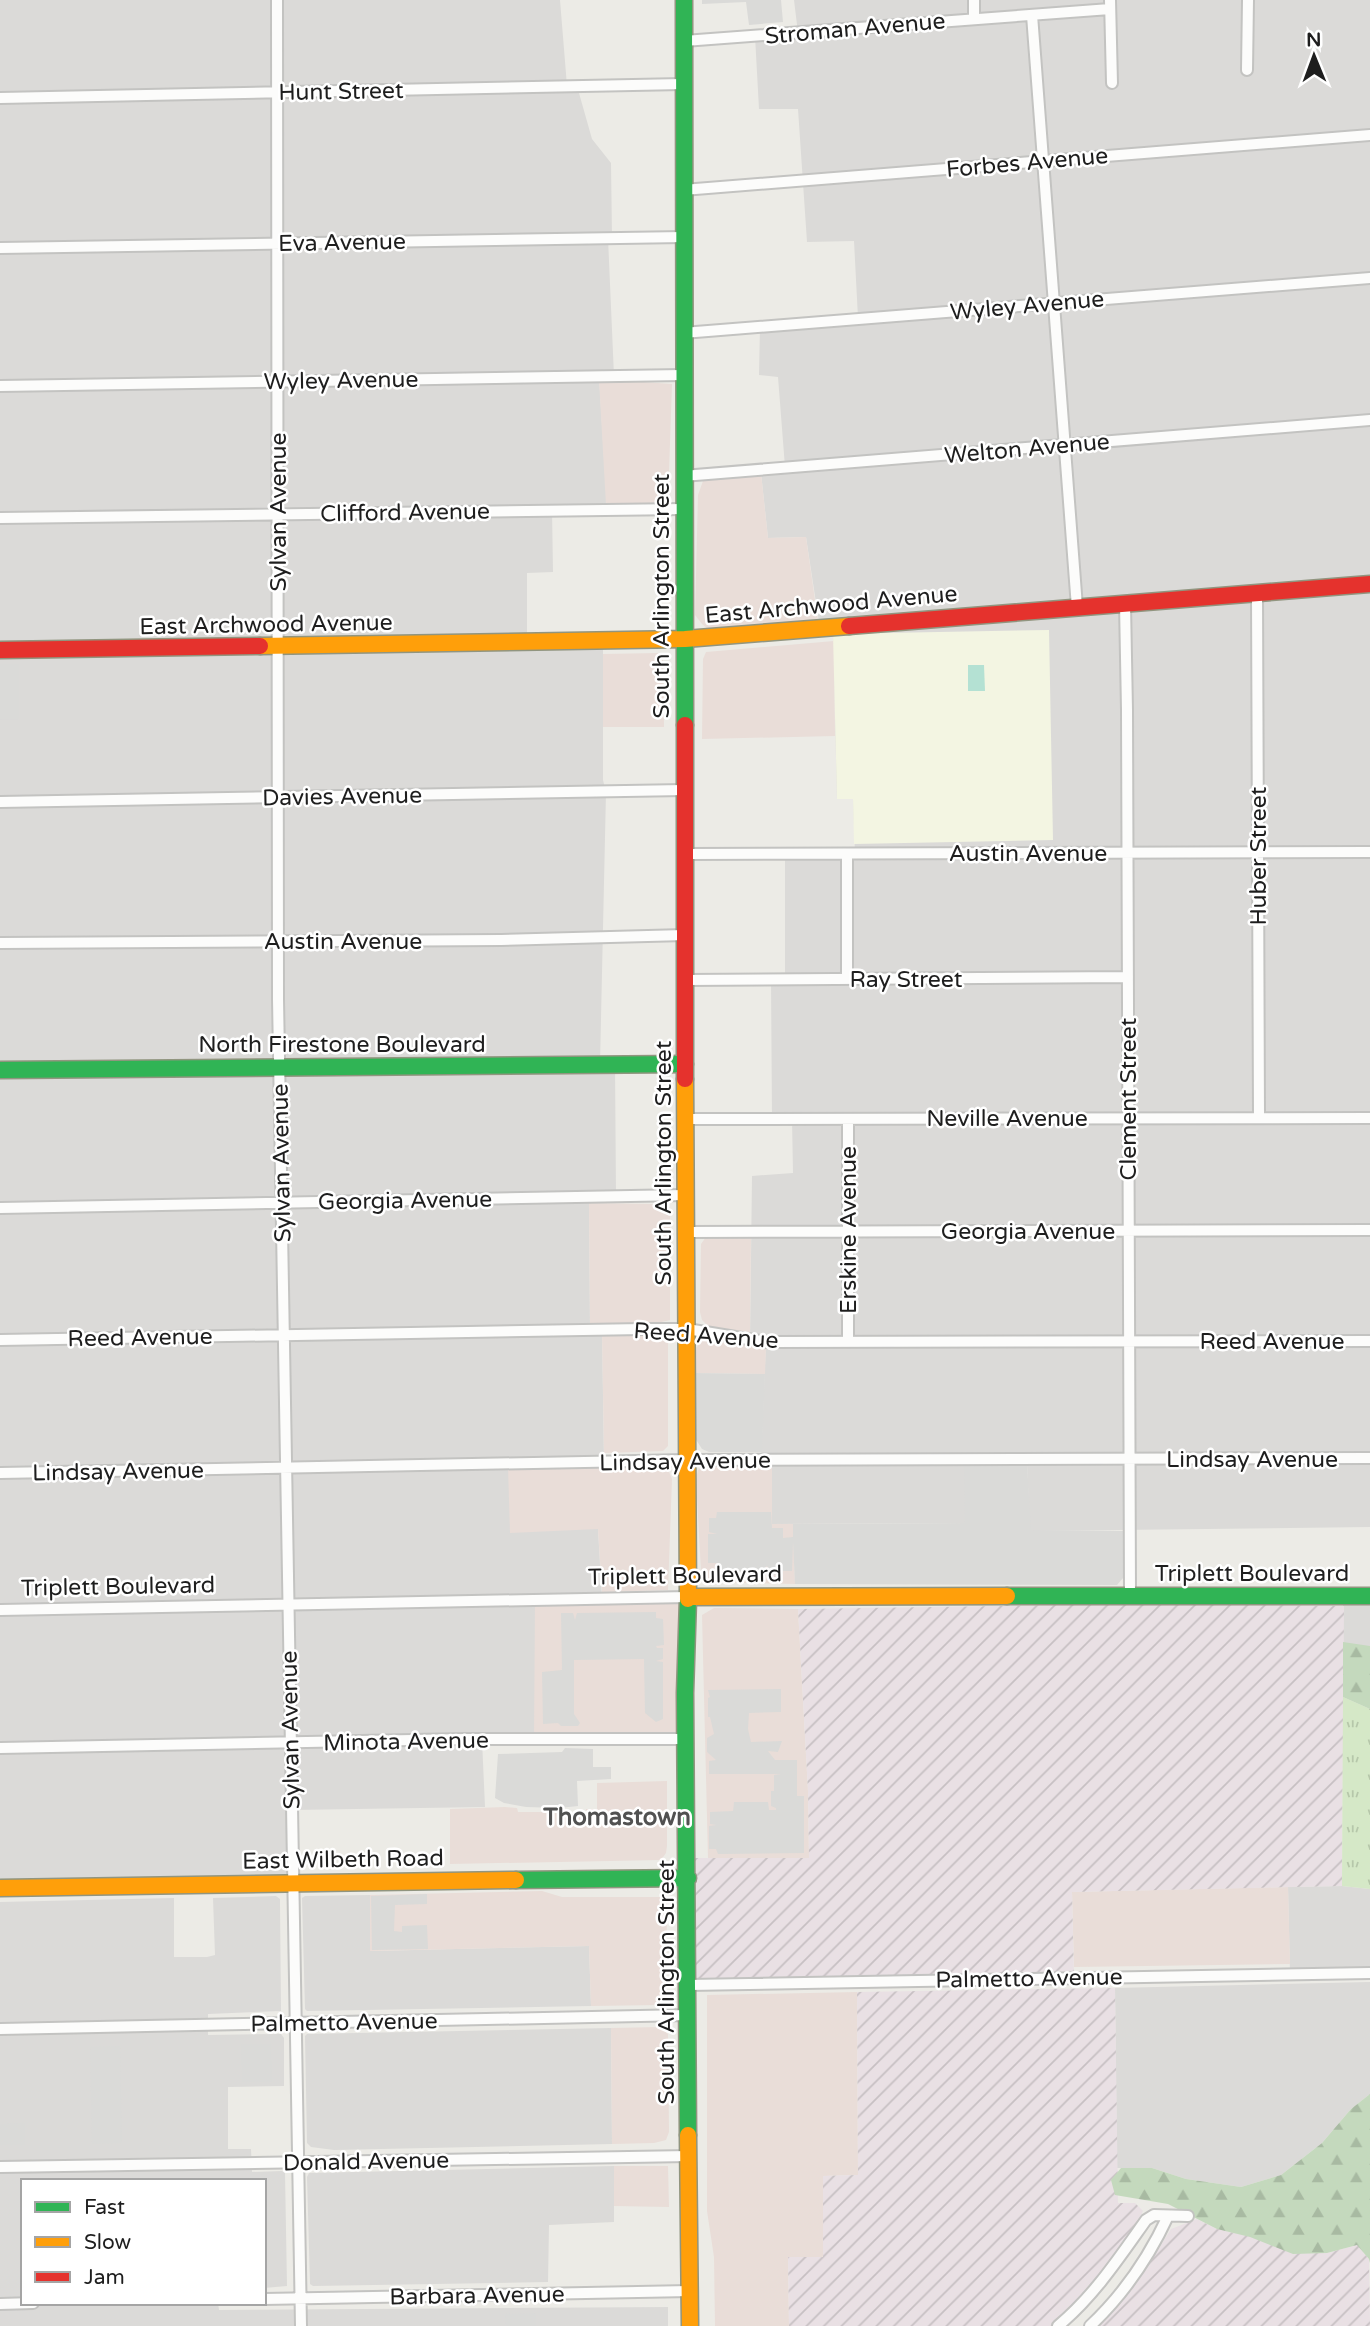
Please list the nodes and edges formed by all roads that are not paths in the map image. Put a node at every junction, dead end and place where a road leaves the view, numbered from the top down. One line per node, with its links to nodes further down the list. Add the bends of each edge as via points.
1 (277, 0): 12 (street, Sylvan Avenue)
2 (684, 0): 8 (main road, South Arlington Street)
3 (974, 0): 7 (street)
4 (1248, 0): 9 (street)
5 (1110, 5): 6 (street, Stroman Avenue); 10 (street)
6 (1032, 15): 7 (street, Stroman Avenue); 15 (street)
7 (974, 18): 8 (street, Stroman Avenue)
8 (684, 41): 11 (main road, South Arlington Street)
9 (1247, 71)
10 (1112, 83)
11 (683, 84): 12 (street, Hunt Street); 16 (main road, South Arlington Street)
12 (278, 92): 13 (street, Hunt Street); 18 (street, Sylvan Avenue)
13 (0, 98)
14 (1370, 135): 15 (street, Forbes Avenue)
15 (1043, 161): 16 (street, Forbes Avenue); 21 (street)
16 (684, 190): 17 (main road, South Arlington Street)
17 (684, 237): 18 (street, Eva Avenue); 22 (main road, South Arlington Street)
18 (278, 243): 19 (street, Eva Avenue); 24 (street, Sylvan Avenue)
19 (0, 248)
20 (1370, 278): 21 (street, Wyley Avenue)
21 (1054, 303): 22 (street, Wyley Avenue); 27 (street)
22 (683, 333): 23 (main road, South Arlington Street)
23 (683, 375): 24 (street, Wyley Avenue); 28 (main road, South Arlington Street)
24 (279, 382): 25 (street, Wyley Avenue); 30 (street, Sylvan Avenue)
25 (0, 386)
26 (1370, 420): 27 (street, Welton Avenue)
27 (1064, 445): 28 (street, Welton Avenue); 35 (street)
28 (683, 476): 29 (main road, South Arlington Street)
29 (683, 509): 30 (street, Clifford Avenue); 36 (main road, South Arlington Street)
30 (278, 514): 31 (street, Clifford Avenue); 37 (street, Sylvan Avenue)
31 (0, 518)
32 (1370, 584): 33 (main road, East Archwood Avenue)
33 (1257, 593): 34 (main road, East Archwood Avenue); 42 (street, Huber Street)
34 (1125, 604): 35 (main road, East Archwood Avenue); 44 (street, Clement Street)
35 (1077, 607): 36 (main road, East Archwood Avenue)
36 (685, 639): 37 (main road, East Archwood Avenue); 39 (main road, South Arlington Street)
37 (278, 646): 38 (main road, East Archwood Avenue); 40 (street, Sylvan Avenue)
38 (0, 650)
39 (684, 790): 40 (street, Davies Avenue); 45 (main road, South Arlington Street)
40 (279, 797): 41 (street, Davies Avenue); 48 (street, Sylvan Avenue)
41 (0, 802)
42 (1258, 852): 43 (street, Austin Avenue); 44 (street, Austin Avenue); 57 (street, Huber Street)
43 (1370, 852)
44 (1128, 853): 46 (street, Austin Avenue); 50 (street, Clement Street)
45 (685, 854): 46 (street, Austin Avenue); 47 (main road, South Arlington Street)
46 (847, 854): 51 (street)
47 (685, 935): 48 (street, Austin Avenue); 52 (main road, South Arlington Street)
48 (278, 941): 49 (street, Austin Avenue); 54 (street, Sylvan Avenue)
49 (0, 943)
50 (1128, 977): 51 (street, Ray Street); 56 (street, Clement Street)
51 (848, 979): 52 (street, Ray Street)
52 (685, 980): 53 (main road, South Arlington Street)
53 (685, 1063): 54 (main road, North Firestone Boulevard); 59 (main road, South Arlington Street)
54 (280, 1067): 55 (main road, North Firestone Boulevard); 62 (street, Sylvan Avenue)
55 (0, 1070)
56 (1129, 1118): 57 (street, Neville Avenue); 60 (street, Neville Avenue); 66 (street, Clement Street)
57 (1259, 1118): 58 (street, Neville Avenue)
58 (1370, 1118)
59 (686, 1119): 60 (street, Neville Avenue); 61 (main road, South Arlington Street)
60 (848, 1119): 65 (street, Erskine Avenue)
61 (685, 1195): 62 (street, Georgia Avenue); 67 (main road, South Arlington Street)
62 (280, 1202): 63 (street, Georgia Avenue); 69 (street, Sylvan Avenue)
63 (0, 1208)
64 (1370, 1230): 66 (street, Georgia Avenue)
65 (848, 1231): 66 (street, Georgia Avenue); 67 (street, Georgia Avenue); 72 (street, Erskine Avenue)
66 (1129, 1231): 73 (street, Clement Street)
67 (686, 1232): 68 (main road, South Arlington Street)
68 (687, 1329): 69 (street, Reed Avenue); 72 (street, Reed Avenue, via 766,1342); 76 (main road, South Arlington Street)
69 (283, 1335): 70 (street, Reed Avenue); 77 (street, Sylvan Avenue)
70 (0, 1340)
71 (1370, 1340): 73 (street, Reed Avenue)
72 (848, 1341): 73 (street, Reed Avenue)
73 (1129, 1341): 75 (street, Clement Street)
74 (1370, 1458): 75 (street, Lindsay Avenue)
75 (1129, 1459): 76 (street, Lindsay Avenue); 79 (street, Clement Street)
76 (687, 1460): 77 (street, Lindsay Avenue); 81 (main road, South Arlington Street)
77 (286, 1467): 78 (street, Lindsay Avenue); 82 (street, Sylvan Avenue)
78 (0, 1473)
79 (1130, 1595): 80 (main road, Triplett Boulevard); 81 (main road, Triplett Boulevard)
80 (1370, 1596)
81 (688, 1597): 82 (street, Triplett Boulevard); 84 (main road, South Arlington Street)
82 (288, 1604): 83 (street, Triplett Boulevard); 85 (street, Sylvan Avenue)
83 (0, 1610)
84 (686, 1739): 85 (street, Minota Avenue); 87 (main road, South Arlington Street)
85 (290, 1742): 86 (street, Minota Avenue); 88 (street, Sylvan Avenue)
86 (0, 1748)
87 (688, 1878): 88 (main road, East Wilbeth Road); 91 (main road, South Arlington Street)
88 (293, 1883): 89 (main road, East Wilbeth Road); 93 (street, Sylvan Avenue)
89 (0, 1888)
90 (1370, 1973): 91 (street, Palmetto Avenue)
91 (688, 1984): 92 (main road, South Arlington Street)
92 (688, 2015): 93 (street, Palmetto Avenue); 95 (main road, South Arlington Street)
93 (295, 2023): 94 (street, Palmetto Avenue); 96 (street, Sylvan Avenue)
94 (0, 2029)
95 (689, 2156): 96 (street, Donald Avenue); 100 (main road, South Arlington Street)
96 (298, 2162): 97 (street, Donald Avenue); 101 (street, Sylvan Avenue)
97 (0, 2167)
98 (1168, 2216): 99 (street); 107 (street, via 1146,2220 1102,2281); 108 (street, via 1125,2287)
99 (1188, 2216)
100 (690, 2291): 101 (street, Barbara Avenue); 106 (main road, South Arlington Street)
101 (301, 2298): 102 (street, Barbara Avenue); 105 (street, Sylvan Avenue)
102 (266, 2299)
103 (21, 2303): 104 (street)
104 (0, 2304)
105 (301, 2326)
106 (690, 2326)
107 (1058, 2326)
108 (1090, 2326)

